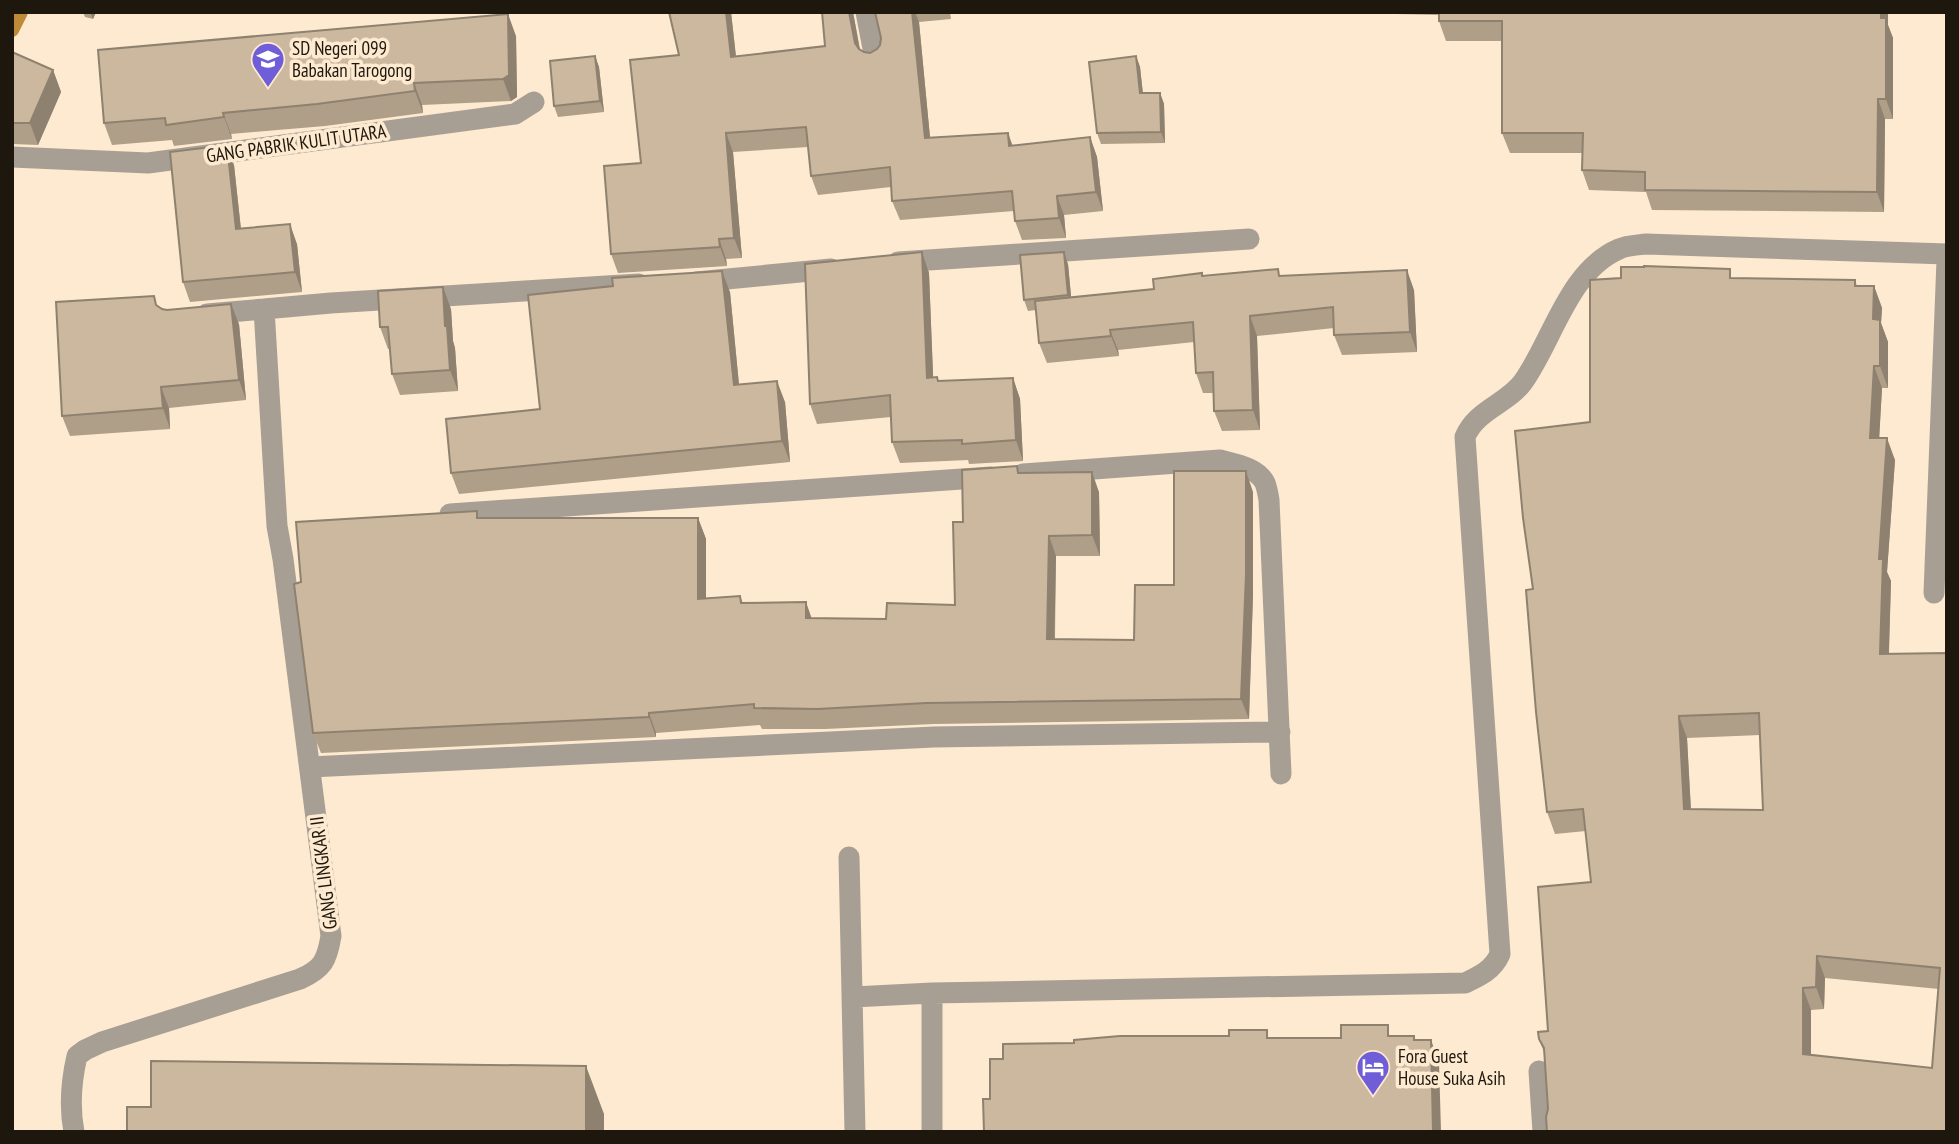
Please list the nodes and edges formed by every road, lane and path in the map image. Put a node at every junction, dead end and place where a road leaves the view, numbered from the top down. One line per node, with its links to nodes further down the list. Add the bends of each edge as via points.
1 (866, 12): 2 (street)
2 (875, 59)
3 (534, 102): 4 (street, GANG PABRIK KULIT UTARA, via 515,114 148,163)
4 (12, 157)
5 (1249, 239): 8 (street)
6 (1947, 254): 18 (street, via 1646,244 1620,248 1574,289 1521,384 1468,429 1500,954 1482,975 1465,983)
7 (1947, 260): 13 (street)
8 (882, 264)
9 (856, 267): 10 (street, via 711,281)
10 (264, 309): 11 (street); 15 (street, GANG LINGKAR II, via 283,559)
11 (187, 316)
12 (429, 516): 14 (street, via 1220,460 1258,474 1269,499)
13 (1934, 593)
14 (1280, 732): 15 (street, via 934,737); 16 (street)
15 (310, 767): 21 (street, GANG LINGKAR II, via 331,936 322,965 300,979 85,1050 77,1056 73,1076 70,1111)
16 (1281, 774)
17 (849, 857): 19 (street)
18 (932, 993): 19 (street); 23 (street)
19 (853, 997): 22 (street)
20 (1539, 1071): 24 (street)
21 (74, 1132)
22 (855, 1132)
23 (932, 1132)
24 (1544, 1132)

